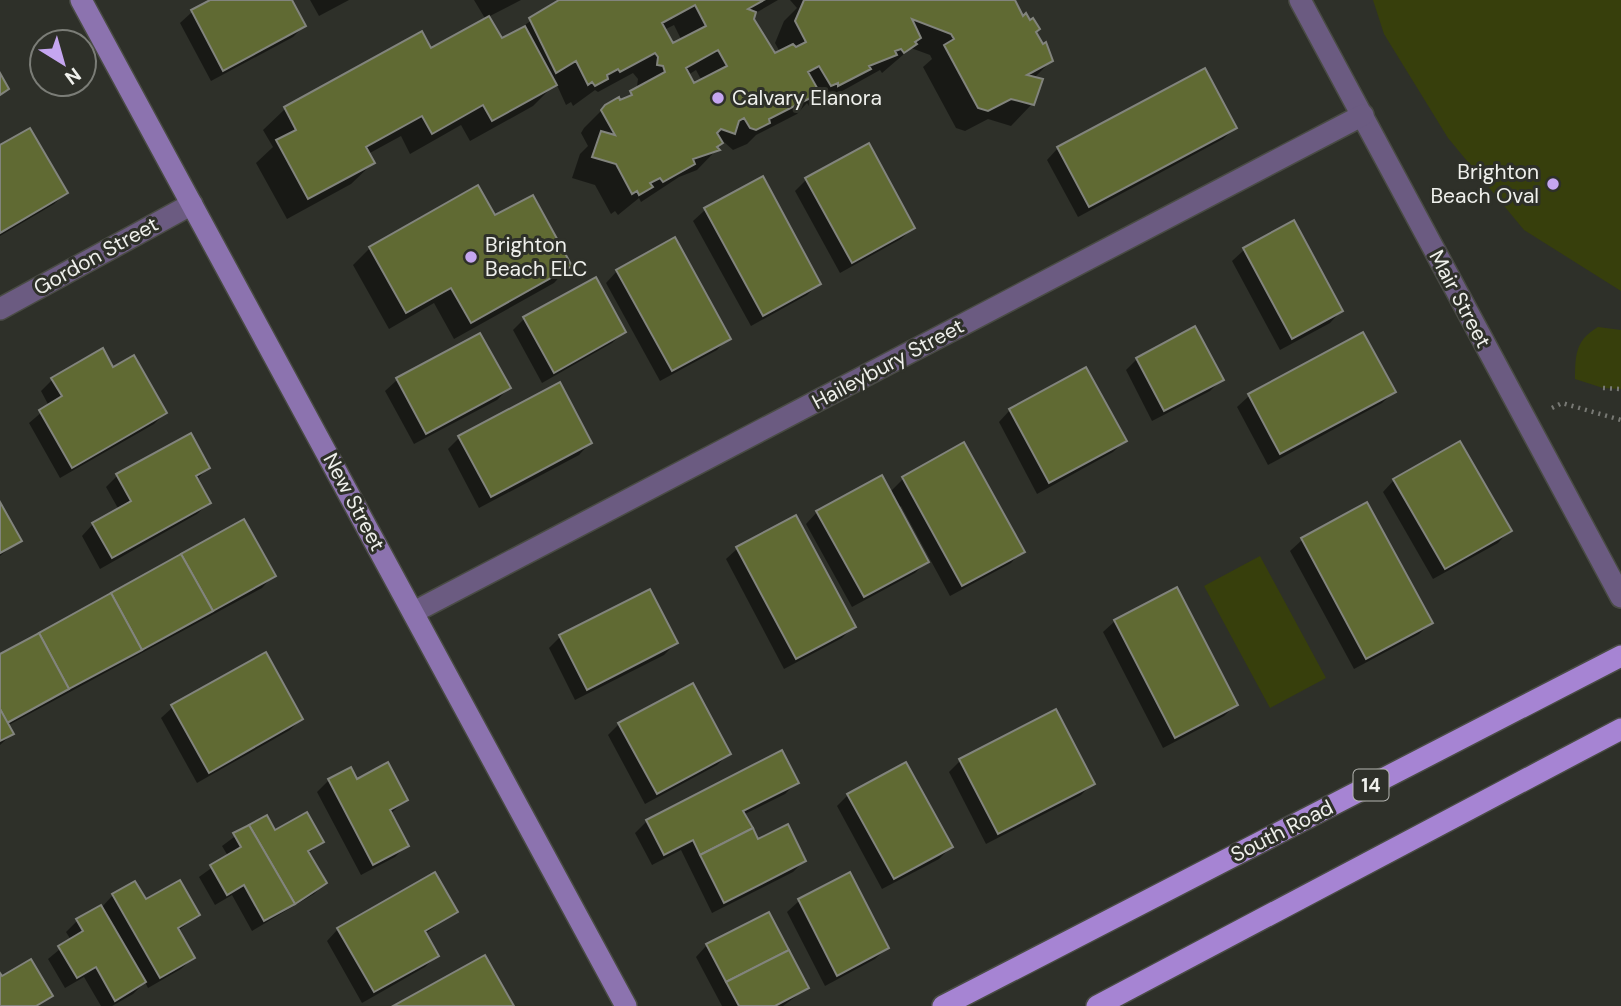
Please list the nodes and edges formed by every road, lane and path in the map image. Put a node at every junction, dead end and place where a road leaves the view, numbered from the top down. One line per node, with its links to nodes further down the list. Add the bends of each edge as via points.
1 (80, 0): 4 (main road, New Street)
2 (1300, 0): 3 (street, Mair Street)
3 (1363, 116): 9 (street, Mair Street); 11 (street, Haileybury Street)
4 (192, 204): 5 (street, Gordon Street); 11 (main road, New Street)
5 (0, 309)
6 (1603, 388): 7 (path)
7 (1621, 388)
8 (1621, 419): 9 (path, via 1562,403)
9 (1525, 421): 10 (street, Mair Street)
10 (1621, 597)
11 (414, 612): 14 (main road, New Street)
12 (1621, 656): 15 (main road, South Road / 14)
13 (1621, 729): 16 (main road)
14 (626, 1006)
15 (943, 1006)
16 (1097, 1006)

